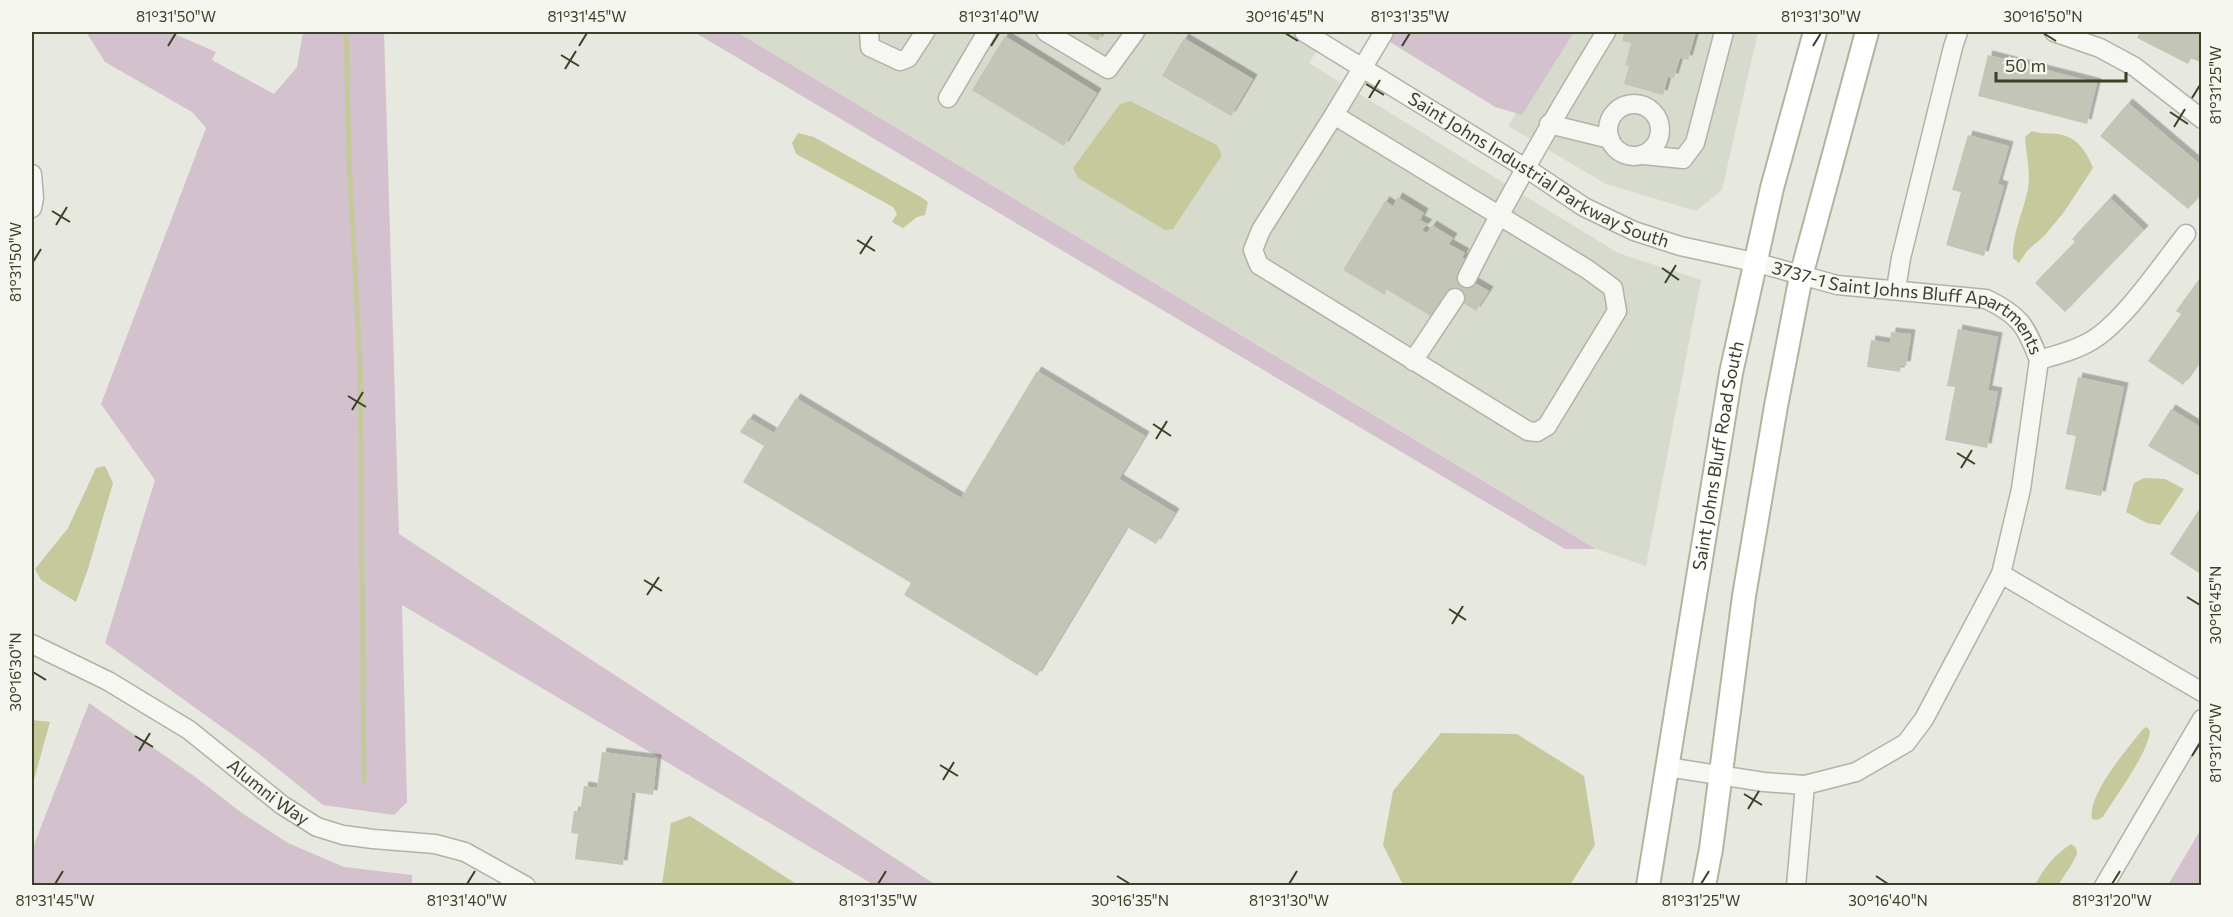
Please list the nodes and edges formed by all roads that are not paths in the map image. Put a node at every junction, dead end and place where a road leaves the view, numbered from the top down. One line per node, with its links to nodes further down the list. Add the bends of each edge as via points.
1 (869, 32): 2 (street, via 870,47 900,61 908,58)
2 (925, 32)
3 (987, 32): 15 (street)
4 (1046, 32): 5 (street, via 1108,69)
5 (1135, 32)
6 (1304, 32): 14 (street, Saint Johns Industrial Parkway South)
7 (1384, 32): 14 (street)
8 (1606, 32): 18 (street)
9 (1724, 32): 20 (street, via 1695,142 1683,159)
10 (1815, 32): 26 (main road, Saint Johns Bluff Road South)
11 (1867, 32): 27 (main road)
12 (1958, 32): 29 (street)
13 (2054, 32): 17 (street, via 2100,48 2135,67)
14 (1363, 68): 16 (street); 21 (street, Saint Johns Industrial Parkway South)
15 (948, 98)
16 (1334, 115): 24 (street); 31 (street, via 1253,249 1259,265)
17 (2202, 119)
18 (1549, 124): 19 (street); 21 (street)
19 (1610, 139): 20 (street, via 1628,156); 20 (street, via 1609,122 1620,108 1637,104 1646,107 1653,112 1660,128 1657,144)
20 (1644, 155)
21 (1526, 169): 24 (street); 26 (street, Saint Johns Industrial Parkway South, via 1584,207 1634,231 1680,246)
22 (32, 174): 23 (street)
23 (32, 208)
24 (1498, 215): 28 (street); 31 (street, via 1613,288 1617,311 1547,426 1537,432 1528,431)
25 (2186, 234): 32 (street, via 2106,330 2091,341)
26 (1754, 262): 27 (street, 3737-1 Saint Johns Bluff Apartments); 37 (main road, Saint Johns Bluff Road South, via 1731,373)
27 (1801, 276): 29 (street, 3737-1 Saint Johns Bluff Apartments, via 1837,285); 38 (main road, via 1744,596)
28 (1467, 278)
29 (1896, 289): 32 (street, 3737-1 Saint Johns Bluff Apartments, via 1986,299 2007,309 2022,323)
30 (1455, 298): 31 (street)
31 (1413, 360)
32 (2039, 360): 33 (street, 3737-1 Saint Johns Bluff Apartments, via 2021,489)
33 (2001, 574): 35 (street); 39 (street, 3737-1 Saint Johns Bluff Apartments, via 1924,719 1906,743 1856,772)
34 (32, 644): 40 (street, Alumni Way, via 108,681 189,730 282,805 317,827 343,835 435,844 465,852)
35 (2202, 692)
36 (2202, 719): 44 (street)
37 (1667, 767): 38 (street, 3737-1 Saint Johns Bluff Apartments); 41 (main road, Saint Johns Bluff Road South)
38 (1721, 775): 39 (street, 3737-1 Saint Johns Bluff Apartments); 42 (main road)
39 (1805, 785): 43 (street)
40 (526, 885)
41 (1648, 885)
42 (1704, 885)
43 (1796, 885)
44 (2103, 885)

